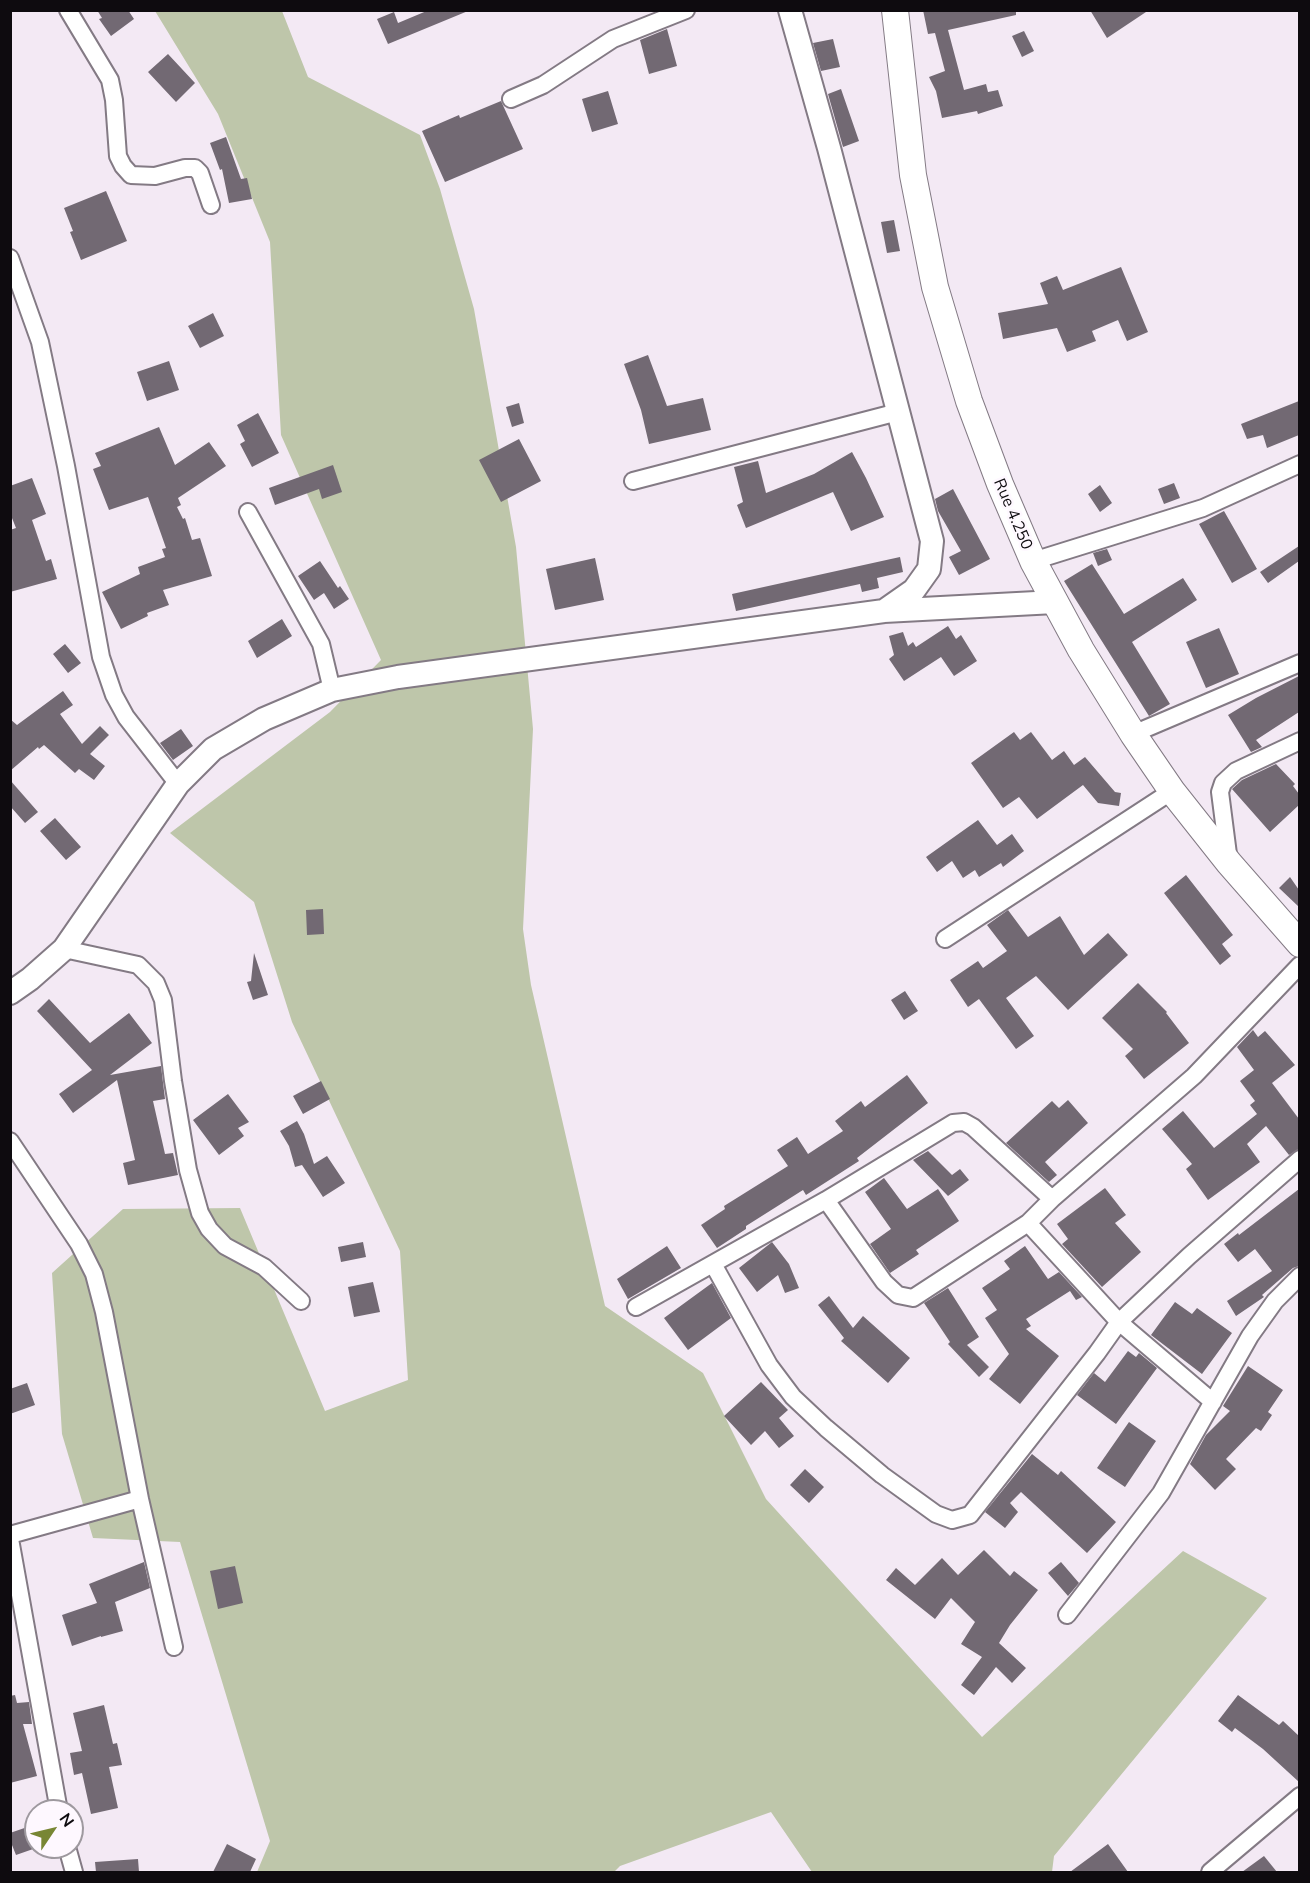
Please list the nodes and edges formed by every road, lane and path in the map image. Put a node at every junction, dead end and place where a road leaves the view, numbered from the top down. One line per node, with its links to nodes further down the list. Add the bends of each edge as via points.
1 (68, 10): 6 (street, via 110,80 118,156 123,166 131,175 155,176 195,168)
2 (686, 10): 5 (street, via 613,39 543,85)
3 (790, 10): 8 (street)
4 (895, 10): 12 (main road, Rue 4.250, via 913,175 935,287 969,401)
5 (511, 99)
6 (211, 205)
7 (10, 258): 19 (street, via 40,342 102,657 114,695 126,717)
8 (898, 412): 10 (street); 14 (street, via 932,541 929,569 914,590)
9 (1299, 464): 12 (street, via 1203,508)
10 (633, 481)
11 (248, 512): 16 (street, via 321,644)
12 (1033, 561): 13 (main road, Rue 4.250)
13 (1055, 602): 14 (street); 17 (main road, Rue 4.250)
14 (884, 610): 16 (street, via 398,677)
15 (1299, 663): 17 (street)
16 (332, 690): 19 (street, via 264,719 213,749)
17 (1133, 734): 20 (main road, Rue 4.250)
18 (1299, 741): 21 (street, via 1236,771 1223,783 1220,792)
19 (178, 784): 24 (street)
20 (1172, 791): 21 (main road, Rue 4.250); 22 (street)
21 (1229, 862): 23 (main road, Rue 4.250)
22 (945, 939)
23 (1299, 944)
24 (64, 949): 26 (street); 34 (street, via 138,965 156,983 163,1000 188,1170 200,1213 225,1246 264,1267)
25 (1299, 965): 29 (street, via 1194,1076)
26 (10, 993)
27 (10, 1141): 38 (street, via 79,1244 94,1274)
28 (1299, 1160): 36 (street)
29 (1052, 1199): 30 (street, via 964,1122 953,1123); 31 (street)
30 (826, 1200): 31 (street, via 884,1282 898,1295 913,1298); 32 (street)
31 (1028, 1223): 36 (street)
32 (713, 1264): 35 (street); 36 (street, via 770,1365 793,1397 882,1475 936,1514 952,1520 970,1515)
33 (1299, 1276): 37 (street, via 1250,1336)
34 (301, 1301)
35 (636, 1307)
36 (1119, 1322): 37 (street)
37 (1213, 1402): 41 (street, via 1161,1493)
38 (141, 1499): 39 (street); 42 (street)
39 (10, 1534)
40 (10, 1539): 44 (street)
41 (1067, 1615)
42 (174, 1647)
43 (1299, 1796): 45 (street)
44 (56, 1799)
45 (1210, 1872)

